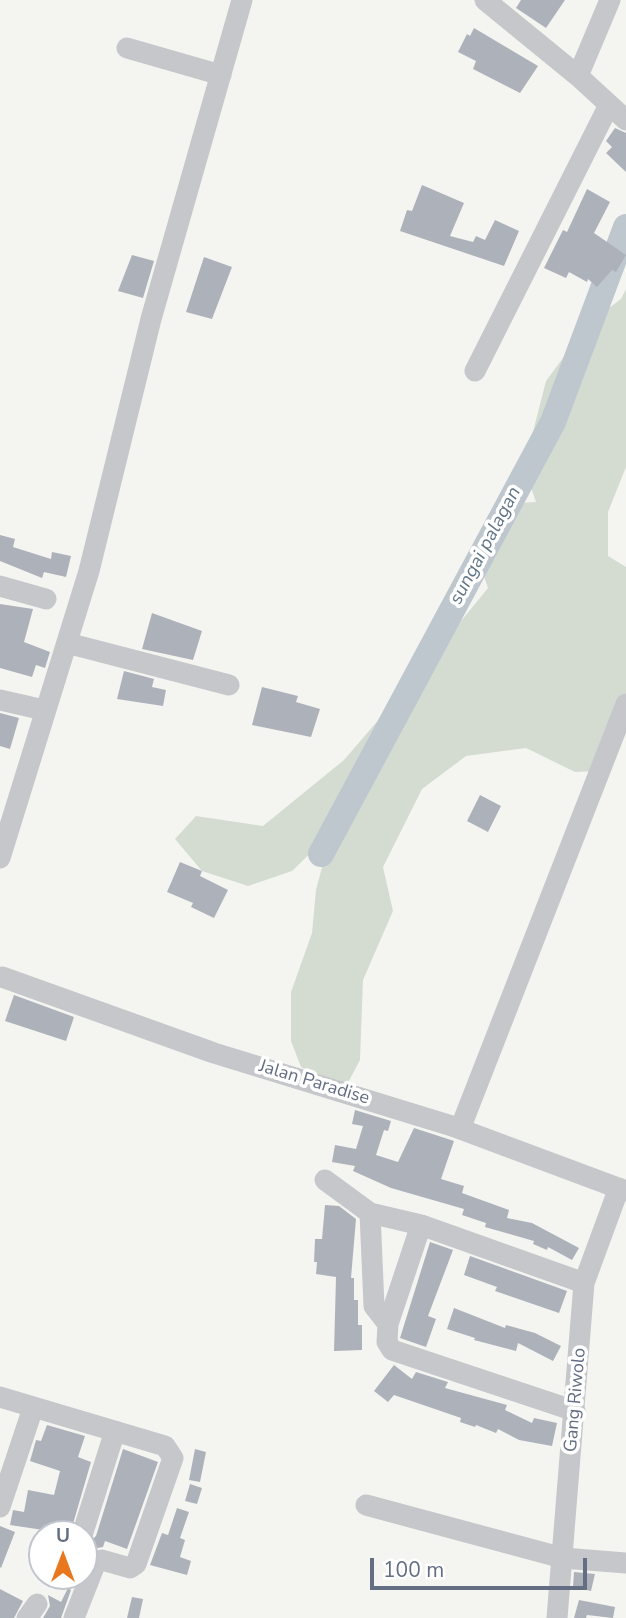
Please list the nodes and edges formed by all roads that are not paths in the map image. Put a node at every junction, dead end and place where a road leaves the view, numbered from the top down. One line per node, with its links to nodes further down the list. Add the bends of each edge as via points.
1 (242, 0): 5 (street)
2 (485, 0): 6 (street)
3 (610, 0): 6 (street)
4 (127, 48): 5 (street)
5 (221, 75): 12 (street, via 151,319)
6 (578, 76): 7 (street)
7 (609, 105): 8 (street); 9 (street)
8 (626, 120)
9 (475, 371)
10 (0, 586): 11 (street)
11 (46, 599)
12 (67, 643): 13 (street); 16 (street)
13 (229, 685)
14 (0, 700): 16 (street)
15 (626, 704): 19 (street)
16 (44, 710): 17 (street)
17 (0, 858)
18 (1, 978): 19 (street, Jalan Paradise, via 214,1053)
19 (460, 1129): 21 (street, Jalan Paradise)
20 (325, 1180): 22 (street)
21 (623, 1189): 24 (street, Gang Riwolo)
22 (370, 1213): 23 (street); 25 (street, via 374,1306)
23 (422, 1225): 24 (street); 25 (street)
24 (584, 1283): 28 (street, Gang Riwolo)
25 (388, 1324): 28 (street, via 387,1342 392,1350)
26 (0, 1397): 27 (street)
27 (33, 1408): 29 (street); 31 (street)
28 (575, 1411): 33 (street, Gang Riwolo)
29 (115, 1431): 32 (street); 35 (street, via 165,1446 171,1452 172,1466 136,1564 130,1568 96,1562)
30 (366, 1505): 33 (street)
31 (0, 1507)
32 (87, 1520)
33 (563, 1558): 34 (street); 36 (street, Gang Riwolo)
34 (626, 1563)
35 (74, 1618)
36 (557, 1618)

